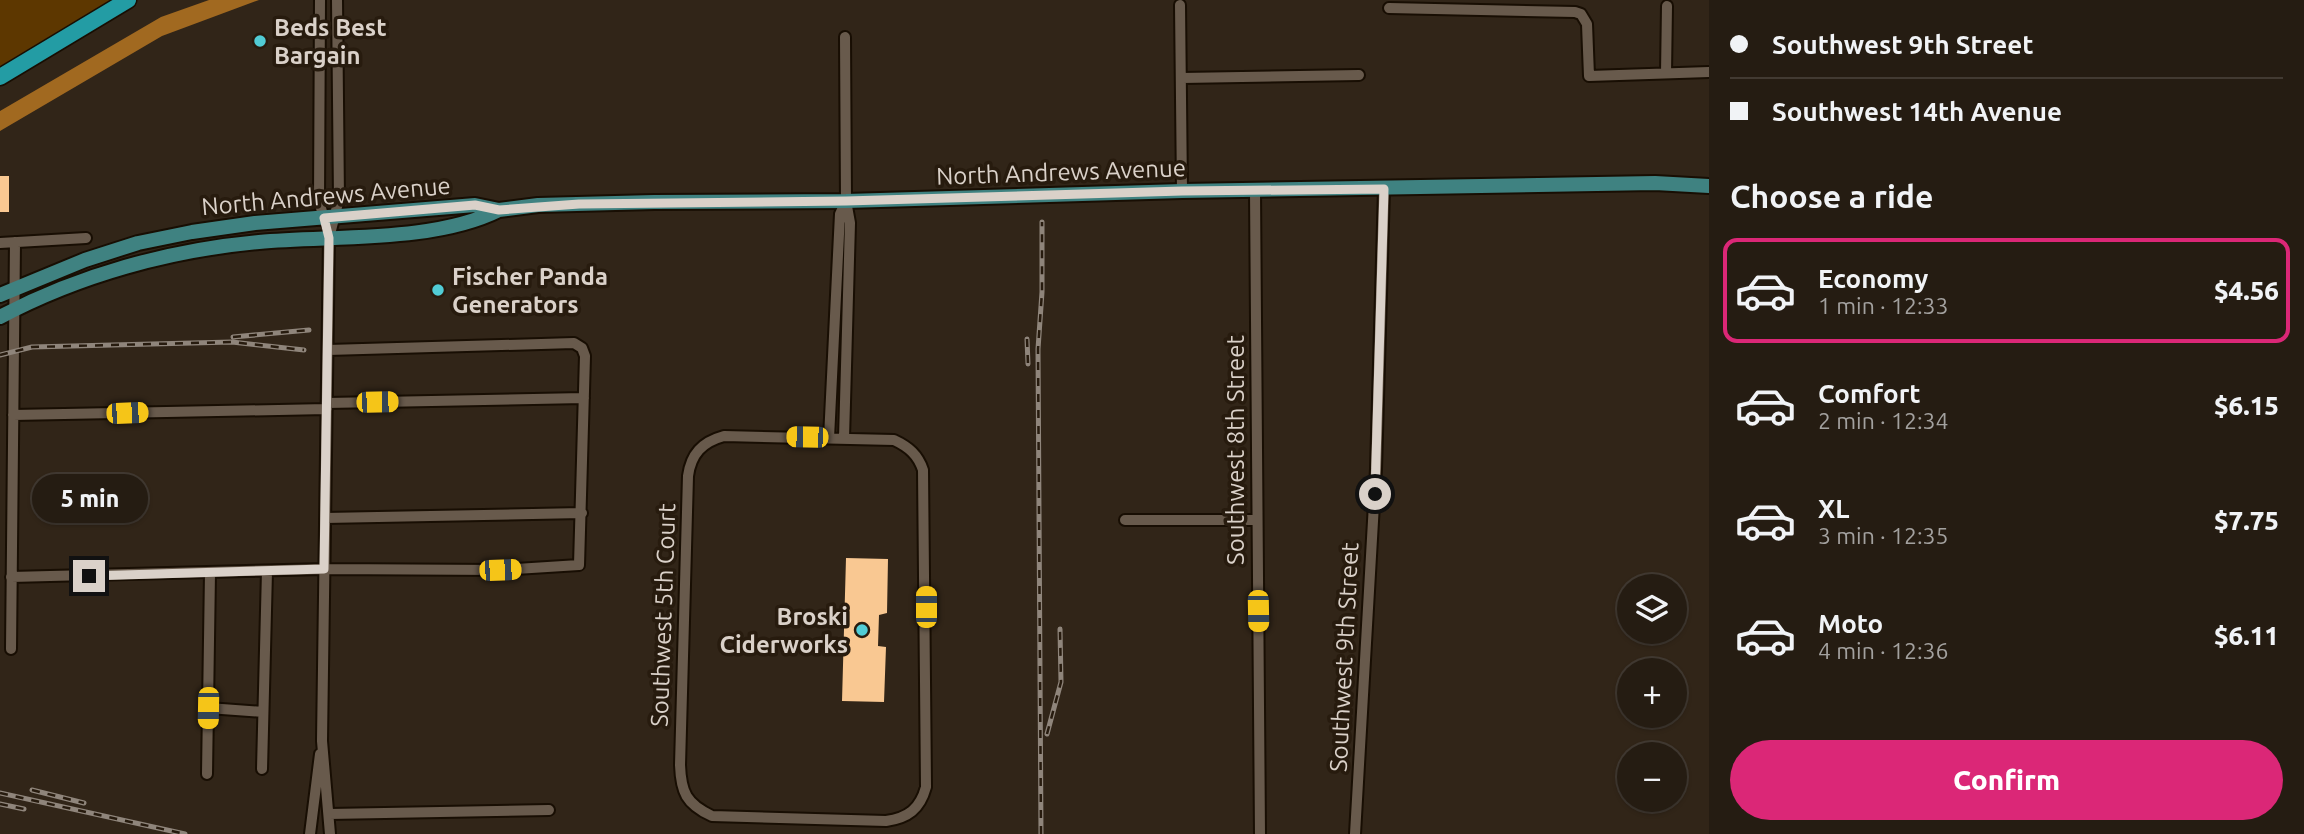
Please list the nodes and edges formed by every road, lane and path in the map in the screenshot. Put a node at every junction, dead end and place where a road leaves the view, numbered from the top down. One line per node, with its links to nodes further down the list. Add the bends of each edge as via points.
1 (128, 0): 11 (highway)
2 (320, 0): 19 (street, via 319,201)
3 (337, 0): 19 (street, via 339,199)
4 (1180, 5): 12 (street)
5 (1667, 6): 9 (street)
6 (1389, 8): 9 (street, via 1575,12 1587,24 1589,76)
7 (845, 37): 17 (street)
8 (1709, 72): 9 (street)
9 (1666, 73)
10 (1359, 75): 12 (street)
11 (0, 79)
12 (1182, 79): 15 (street)
13 (1709, 186): 14 (main road, North Andrews Avenue)
14 (1384, 189): 16 (main road, North Andrews Avenue); 53 (street, Southwest 9th Street, via 1376,469)
15 (1182, 191): 16 (main road, North Andrews Avenue); 17 (main road, North Andrews Avenue)
16 (1255, 191): 37 (street, Southwest 8th Street)
17 (846, 201): 18 (main road, North Andrews Avenue, via 579,204); 32 (street, via 840,216); 33 (street, via 850,223)
18 (499, 210): 19 (main road, North Andrews Avenue, via 475,205); 21 (main road, North Andrews Avenue, via 478,220 438,228)
19 (329, 218): 21 (street); 24 (main road, North Andrews Avenue, via 233,225 164,237 85,260)
20 (86, 238): 22 (street)
21 (329, 238): 26 (main road, North Andrews Avenue, via 257,242 169,256 91,278); 28 (street)
22 (15, 242): 23 (street); 24 (street)
23 (0, 243)
24 (14, 288): 25 (main road, North Andrews Avenue); 26 (street)
25 (0, 295)
26 (14, 310): 27 (main road, North Andrews Avenue); 31 (street)
27 (0, 317)
28 (328, 350): 29 (street, via 574,343 585,356); 30 (street)
29 (584, 398): 30 (street); 34 (street)
30 (327, 406): 31 (street); 35 (street)
31 (13, 415): 41 (street)
32 (830, 438): 33 (street); 33 (street, Southwest 5th Court, via 724,436 700,446 690,465 681,786 687,801 712,816 886,821 908,816 922,799 926,787 923,470 914,452 894,440)
33 (844, 438)
34 (582, 513): 35 (street); 38 (street, via 579,565 573,568)
35 (325, 517): 38 (street)
36 (1125, 520): 37 (street)
37 (1256, 520): 52 (street, Southwest 8th Street)
38 (324, 569): 39 (street); 45 (street)
39 (267, 571): 40 (street); 44 (street)
40 (210, 573): 41 (street); 43 (street)
41 (11, 577): 42 (street)
42 (11, 649)
43 (208, 708): 44 (street); 47 (street)
44 (263, 712): 46 (street)
45 (322, 741): 49 (street); 50 (street)
46 (262, 769)
47 (207, 774)
48 (549, 810): 49 (street)
49 (329, 814): 51 (street)
50 (310, 834)
51 (330, 834)
52 (1260, 834)
53 (1355, 834)

